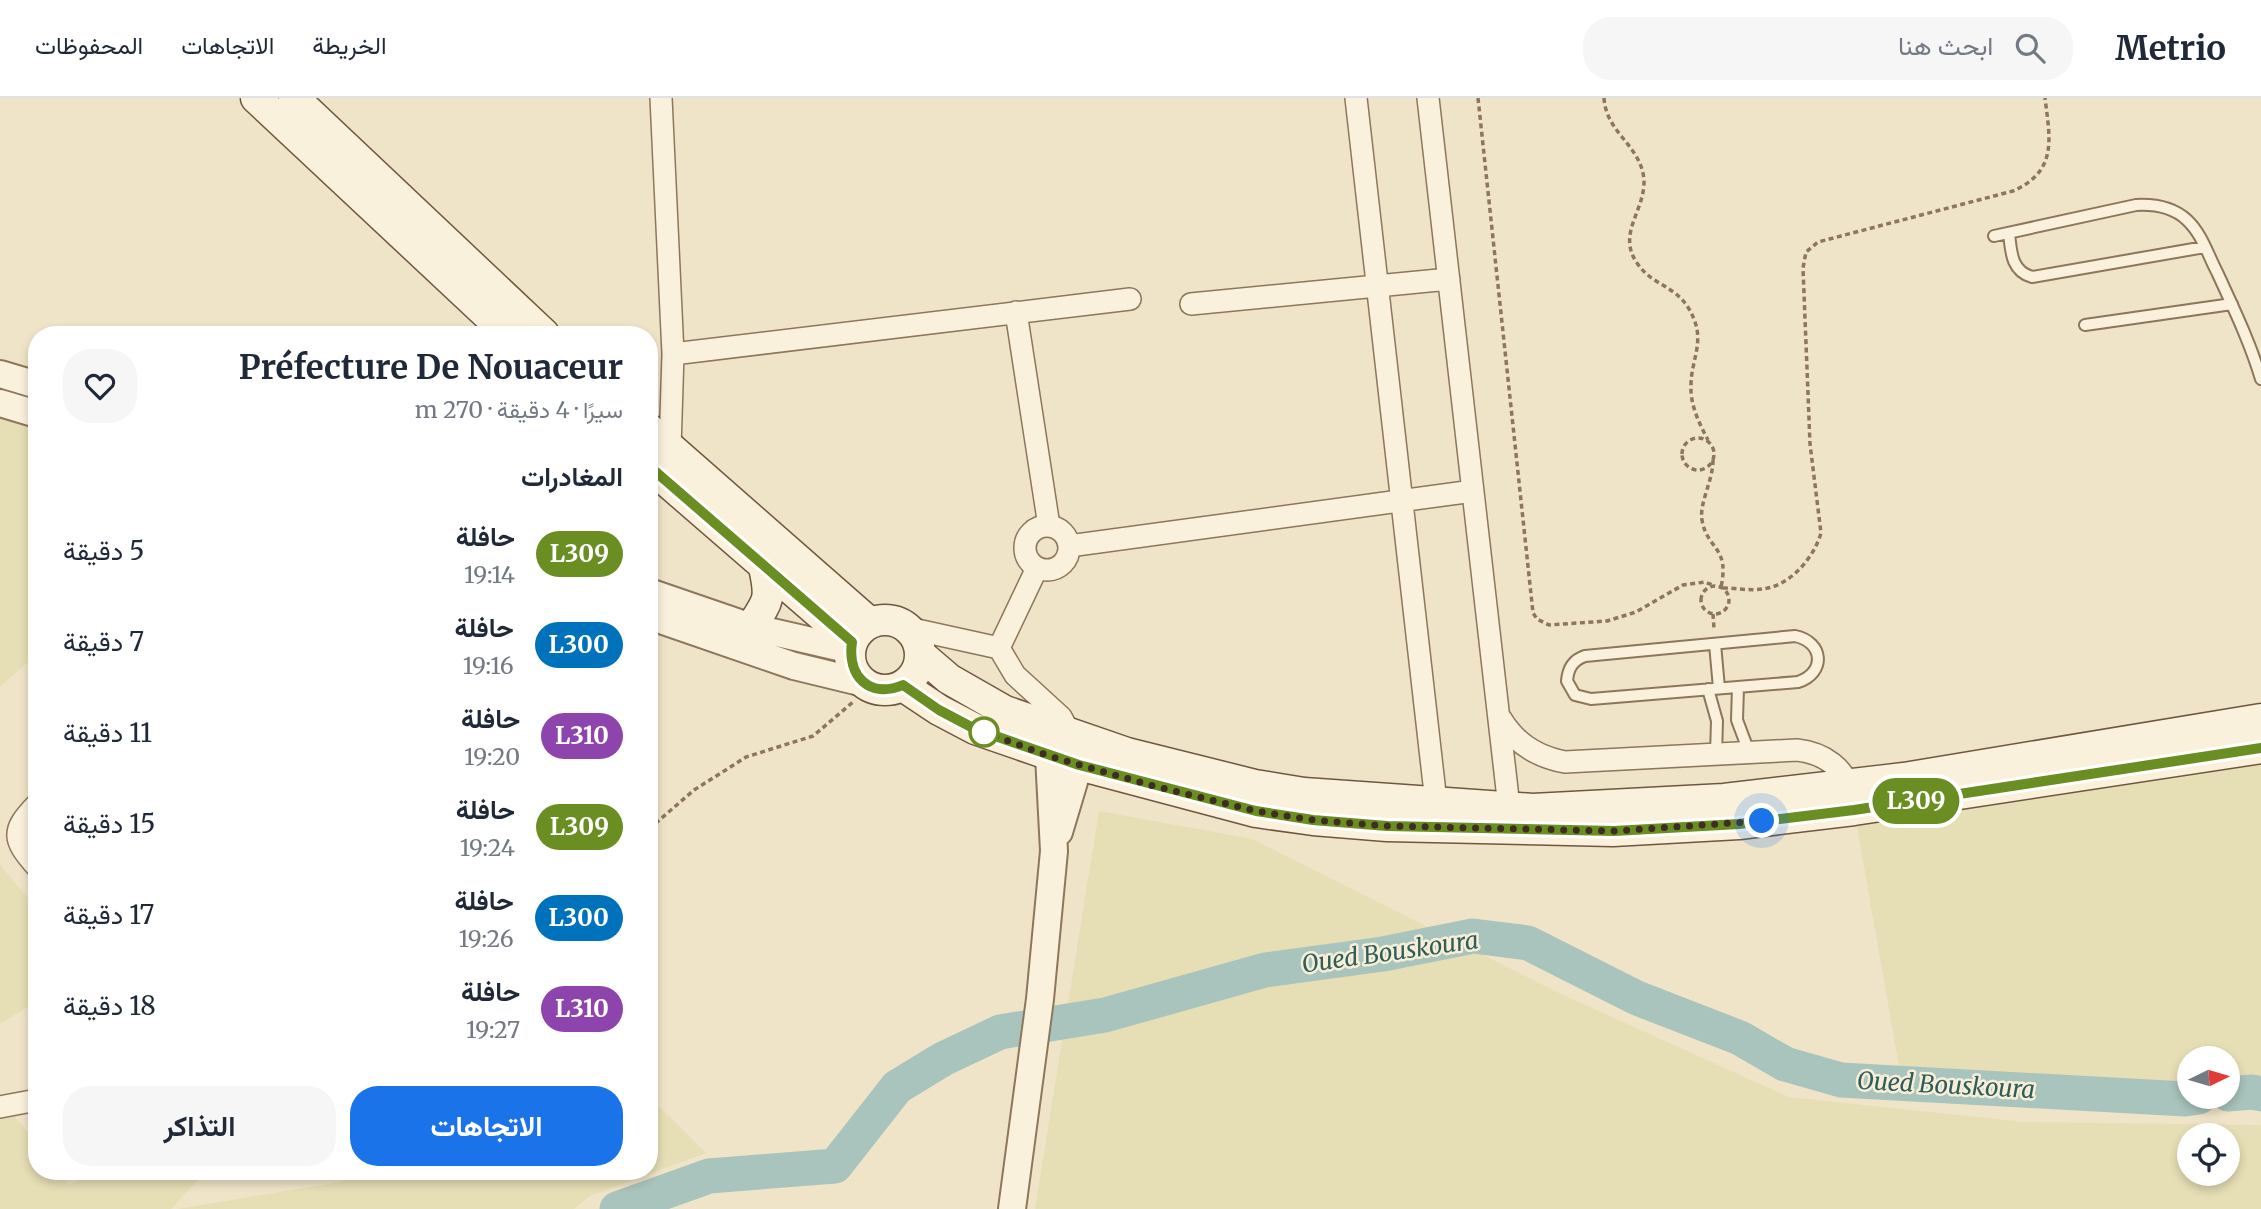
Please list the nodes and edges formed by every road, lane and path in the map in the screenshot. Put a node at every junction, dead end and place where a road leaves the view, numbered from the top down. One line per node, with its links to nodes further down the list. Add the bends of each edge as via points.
1 (256, 98): 19 (main road)
2 (294, 98): 20 (main road)
3 (662, 98): 21 (street)
4 (1356, 98): 13 (street)
5 (1428, 98): 12 (street)
6 (1478, 98): 38 (path, via 1533,613 1549,625 1607,621 1636,612 1683,585 1705,582)
7 (1604, 98): 28 (path, via 1609,120 1642,167 1642,196 1631,222 1630,250 1645,273 1675,291 1696,324 1698,344 1690,384 1692,403)
8 (2045, 98): 39 (path, via 2047,159 2024,187 1818,243 1806,252 1810,444 1821,533 1797,571 1783,583 1766,589)
9 (2008, 233): 10 (lane); 11 (lane, via 2147,204 2178,213); 11 (lane, via 2015,265 2032,277)
10 (1994, 236)
11 (2205, 247): 16 (lane)
12 (1449, 279): 13 (street); 32 (street)
13 (1377, 285): 15 (street); 33 (street)
14 (1130, 299): 17 (street)
15 (1191, 304)
16 (2232, 304): 18 (lane); 23 (lane)
17 (1016, 312): 21 (street); 34 (street)
18 (2085, 325)
19 (500, 326)
20 (536, 326)
21 (673, 354): 27 (street)
22 (0, 374): 24 (street)
23 (2261, 379)
24 (28, 382)
25 (0, 403): 26 (street)
26 (28, 411)
27 (658, 437)
28 (1708, 440): 31 (path); 31 (path, via 1687,441 1682,454 1688,467 1695,470)
29 (658, 450): 36 (main road)
30 (658, 450): 44 (main road)
31 (1713, 460): 39 (path, via 1702,520 1721,556)
32 (1473, 491): 33 (street); 52 (street)
33 (1401, 501): 35 (street); 61 (street)
34 (1049, 526): 35 (street, via 1063,533); 37 (street, via 1035,529 1026,542 1027,557)
35 (1069, 546): 37 (street, via 1059,566)
36 (764, 567): 42 (main road, via 768,599); 44 (main road)
37 (1037, 568): 46 (street)
38 (1715, 586): 39 (path); 39 (path, via 1701,596 1707,612 1719,613 1728,605)
39 (1722, 588)
40 (658, 595): 42 (street)
41 (658, 619): 48 (street, via 794,666)
42 (751, 627): 44 (street)
43 (908, 628): 44 (main road, via 890,620); 46 (street); 47 (main road)
44 (858, 639): 48 (main road, via 853,668)
45 (1715, 644): 50 (lane, via 1795,636 1805,638 1817,653 1818,663 1807,679); 51 (lane); 51 (lane, via 1585,656 1567,672 1569,688 1583,698)
46 (999, 648): 54 (street, via 1015,676 1061,717)
47 (921, 655): 49 (main road, via 912,678); 54 (main road, via 949,679 1005,711)
48 (867, 685): 49 (main road, via 888,690); 64 (path, via 813,736 746,757 694,790)
49 (903, 685): 58 (main road, via 975,729)
50 (1738, 687): 51 (lane); 56 (lane, via 1737,720)
51 (1714, 689): 57 (lane)
52 (1500, 717): 57 (street, via 1516,739 1552,760); 62 (street)
53 (2261, 719): 60 (main road, via 1904,778)
54 (1072, 735): 59 (street); 61 (main road, via 1255,785)
55 (2261, 748): 60 (main road)
56 (1749, 752): 57 (street); 60 (street, via 1797,750 1829,758)
57 (1716, 754)
58 (1049, 756): 59 (main road); 65 (street)
59 (1079, 765): 60 (main road, via 1256,811 1387,826 1614,831 1739,824); 65 (street)
60 (1852, 797): 62 (main road)
61 (1436, 802): 62 (main road)
62 (1509, 807)
63 (28, 813): 66 (street, via 16,830 17,843)
64 (658, 821)
65 (1054, 851): 69 (street)
66 (28, 856)
67 (28, 1102): 68 (street)
68 (0, 1107)
69 (1012, 1209)

